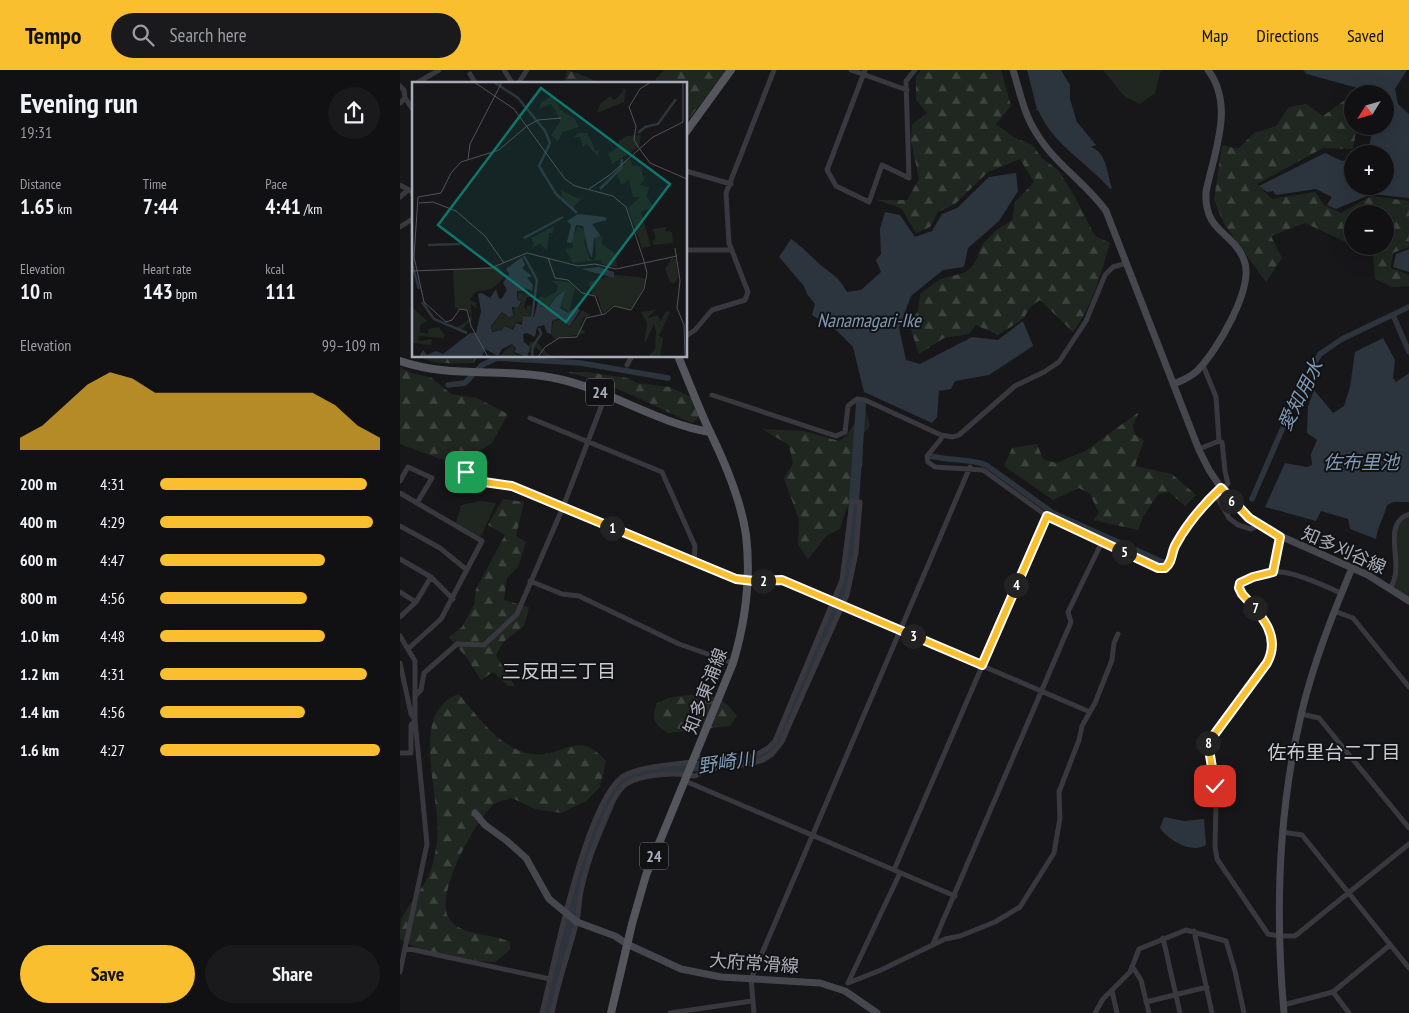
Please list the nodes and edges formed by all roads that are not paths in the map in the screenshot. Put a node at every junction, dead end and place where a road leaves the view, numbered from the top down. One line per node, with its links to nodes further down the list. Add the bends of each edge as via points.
1 (439, 70): 12 (street)
2 (504, 70): 14 (street)
3 (527, 70): 15 (street)
4 (731, 70): 21 (main road)
5 (774, 70): 23 (street)
6 (851, 70): 10 (street)
7 (915, 70): 17 (street, via 906,81)
8 (1013, 70): 31 (street, 知多刈谷線, via 1024,108 1038,136 1098,200)
9 (1208, 70): 37 (street, via 1216,82 1222,107 1206,192 1208,211 1216,228 1242,256 1247,272 1228,326)
10 (864, 72): 17 (street); 17 (street, via 826,170 836,186 869,202 882,165 909,178)
11 (470, 74): 13 (street)
12 (418, 82)
13 (475, 82)
14 (512, 82)
15 (519, 82)
16 (402, 88): 18 (street)
17 (906, 90)
18 (405, 98): 19 (street); 20 (street)
19 (400, 103)
20 (412, 108)
21 (688, 129)
22 (688, 172): 23 (street)
23 (731, 184): 30 (street, via 726,198)
24 (400, 185): 25 (street)
25 (411, 191): 26 (street)
26 (400, 197)
27 (412, 219): 28 (street)
28 (400, 227)
29 (688, 250): 30 (street)
30 (732, 250): 32 (street, via 748,292 745,300 712,310)
31 (1127, 263): 38 (street, 知多刈谷線); 40 (street, via 1108,270 1086,320 1059,362 1015,386 953,437 941,435 857,398 848,406 845,432 836,436)
32 (688, 335)
33 (631, 358): 36 (street)
34 (679, 358): 42 (main road, 知多東浦線 / 24)
35 (400, 361): 39 (main road, 24, via 436,370 536,374)
36 (626, 365)
37 (1203, 365): 38 (street); 44 (street, via 1216,397)
38 (1174, 384): 46 (street, 知多刈谷線)
39 (606, 394): 42 (main road, 24, via 670,422); 45 (street)
40 (712, 395)
41 (530, 418): 45 (street)
42 (710, 432): 67 (main road, 知多東浦線 / 24, via 740,508 746,535)
43 (941, 439): 47 (street, via 927,456 928,462 936,467)
44 (1219, 441): 46 (street); 50 (street, via 1222,442 1228,484)
45 (588, 442): 53 (street); 62 (street, via 662,472 695,546)
46 (1199, 449): 50 (street, 知多刈谷線)
47 (970, 467): 55 (street, via 988,472); 79 (street)
48 (466, 472): 53 (street, via 470,480 512,486)
49 (400, 481): 52 (street, via 408,467 432,478)
50 (1220, 489): 56 (street, 知多刈谷線); 56 (street, via 1233,522 1251,529); 60 (street, via 1189,522 1165,568 1158,568)
51 (400, 493): 52 (street)
52 (417, 503): 64 (street, via 482,541)
53 (563, 507): 62 (street); 68 (street)
54 (1409, 514): 69 (street, via 1400,519 1394,534 1397,571)
55 (1047, 516): 60 (street); 85 (street)
56 (1259, 525): 59 (street, 知多刈谷線)
57 (402, 527): 58 (street); 64 (street, via 440,548)
58 (400, 535)
59 (1280, 537): 63 (street, 知多刈谷線); 65 (street)
60 (1102, 542): 87 (street, via 1068,612 1071,622)
61 (400, 559): 66 (street)
62 (694, 562): 67 (street)
63 (1352, 568): 69 (street, 知多刈谷線); 71 (street)
64 (467, 570): 72 (street)
65 (1273, 572): 71 (street, via 1294,574); 104 (street, via 1244,580 1239,588 1270,630 1273,651 1211,737 1208,749 1216,803 1217,859 1268,934)
66 (431, 577): 72 (street); 74 (street)
67 (746, 580): 75 (street, via 782,580); 83 (main road, 知多東浦線 / 24, via 743,626)
68 (530, 581): 83 (street, via 562,594 578,596 679,644); 88 (street, via 516,614 484,646 459,643 449,649 441,660 424,672 421,690)
69 (1390, 588): 73 (street, 知多刈谷線)
70 (400, 592): 74 (street)
71 (1341, 593): 77 (street)
72 (453, 599): 82 (street, via 441,619)
73 (1409, 601)
74 (416, 602): 78 (street)
75 (834, 602): 76 (street); 76 (street, via 845,570 852,502 860,502 852,580); 93 (street, via 771,746 762,754 710,761)
76 (842, 605): 79 (street); 93 (street, via 786,733 773,754 752,765 704,770 694,776)
77 (1334, 611): 86 (street, via 1354,618); 90 (street)
78 (400, 617)
79 (900, 630): 85 (street); 97 (street)
80 (1118, 634): 89 (street, via 1112,660)
81 (400, 636): 82 (street)
82 (409, 648): 88 (street, via 415,661)
83 (733, 663): 93 (main road, 知多東浦線 / 24)
84 (400, 664): 91 (street)
85 (982, 665): 87 (street); 99 (street)
86 (1409, 687)
87 (1042, 691): 89 (street); 101 (street)
88 (416, 695): 91 (street)
89 (1090, 712): 107 (street, via 1059,792 1060,818 1054,854 1020,907 995,922)
90 (1301, 714): 95 (street, via 1319,718); 96 (street)
91 (415, 720): 92 (street, via 411,725 411,753); 109 (street, via 427,844)
92 (400, 753)
93 (690, 768): 97 (street); 102 (street, via 635,779 622,787 592,852); 102 (street, via 635,771 612,787 588,840); 106 (main road, 知多東浦線 / 24, via 646,875)
94 (475, 813): 102 (street, via 526,858 549,899)
95 (1409, 828)
96 (1282, 832): 100 (street, via 1302,835); 104 (street)
97 (813, 835): 99 (street); 114 (street)
98 (1409, 844): 100 (street)
99 (897, 871): 101 (street); 115 (street)
100 (1349, 893): 104 (street, via 1295,936); 108 (street)
101 (955, 896): 107 (street)
102 (570, 918): 106 (street, 大府常滑線); 113 (street); 125 (street)
103 (1194, 931): 105 (street, via 1186,930); 116 (street); 135 (street, via 1226,941)
104 (1279, 936): 123 (street)
105 (1163, 938): 110 (street, via 1139,949); 120 (street)
106 (627, 944): 114 (street, 大府常滑線, via 681,969); 126 (main road, 知多東浦線 / 24)
107 (933, 945): 115 (street)
108 (1390, 945): 111 (street); 119 (street)
109 (405, 948): 112 (street); 113 (street)
110 (1132, 966): 118 (street); 122 (street, via 1141,980)
111 (1409, 968)
112 (400, 970)
113 (550, 979): 124 (street)
114 (750, 979): 117 (street, 大府常滑線, via 820,983); 121 (street)
115 (848, 983): 117 (street)
116 (1207, 987): 120 (street); 134 (street)
117 (845, 991): 129 (street, 大府常滑線)
118 (1112, 991): 130 (street, via 1098,1004); 131 (street)
119 (1332, 992): 123 (street); 137 (street)
120 (1175, 994): 122 (street); 133 (street)
121 (752, 1001): 127 (street); 128 (street)
122 (1146, 1002): 132 (street)
123 (1283, 1005): 136 (street)
124 (542, 1013)
125 (552, 1013)
126 (610, 1013)
127 (670, 1013)
128 (754, 1013)
129 (877, 1013)
130 (1095, 1013)
131 (1117, 1013)
132 (1149, 1013)
133 (1180, 1013)
134 (1212, 1013)
135 (1244, 1013)
136 (1284, 1013)
137 (1349, 1013)

